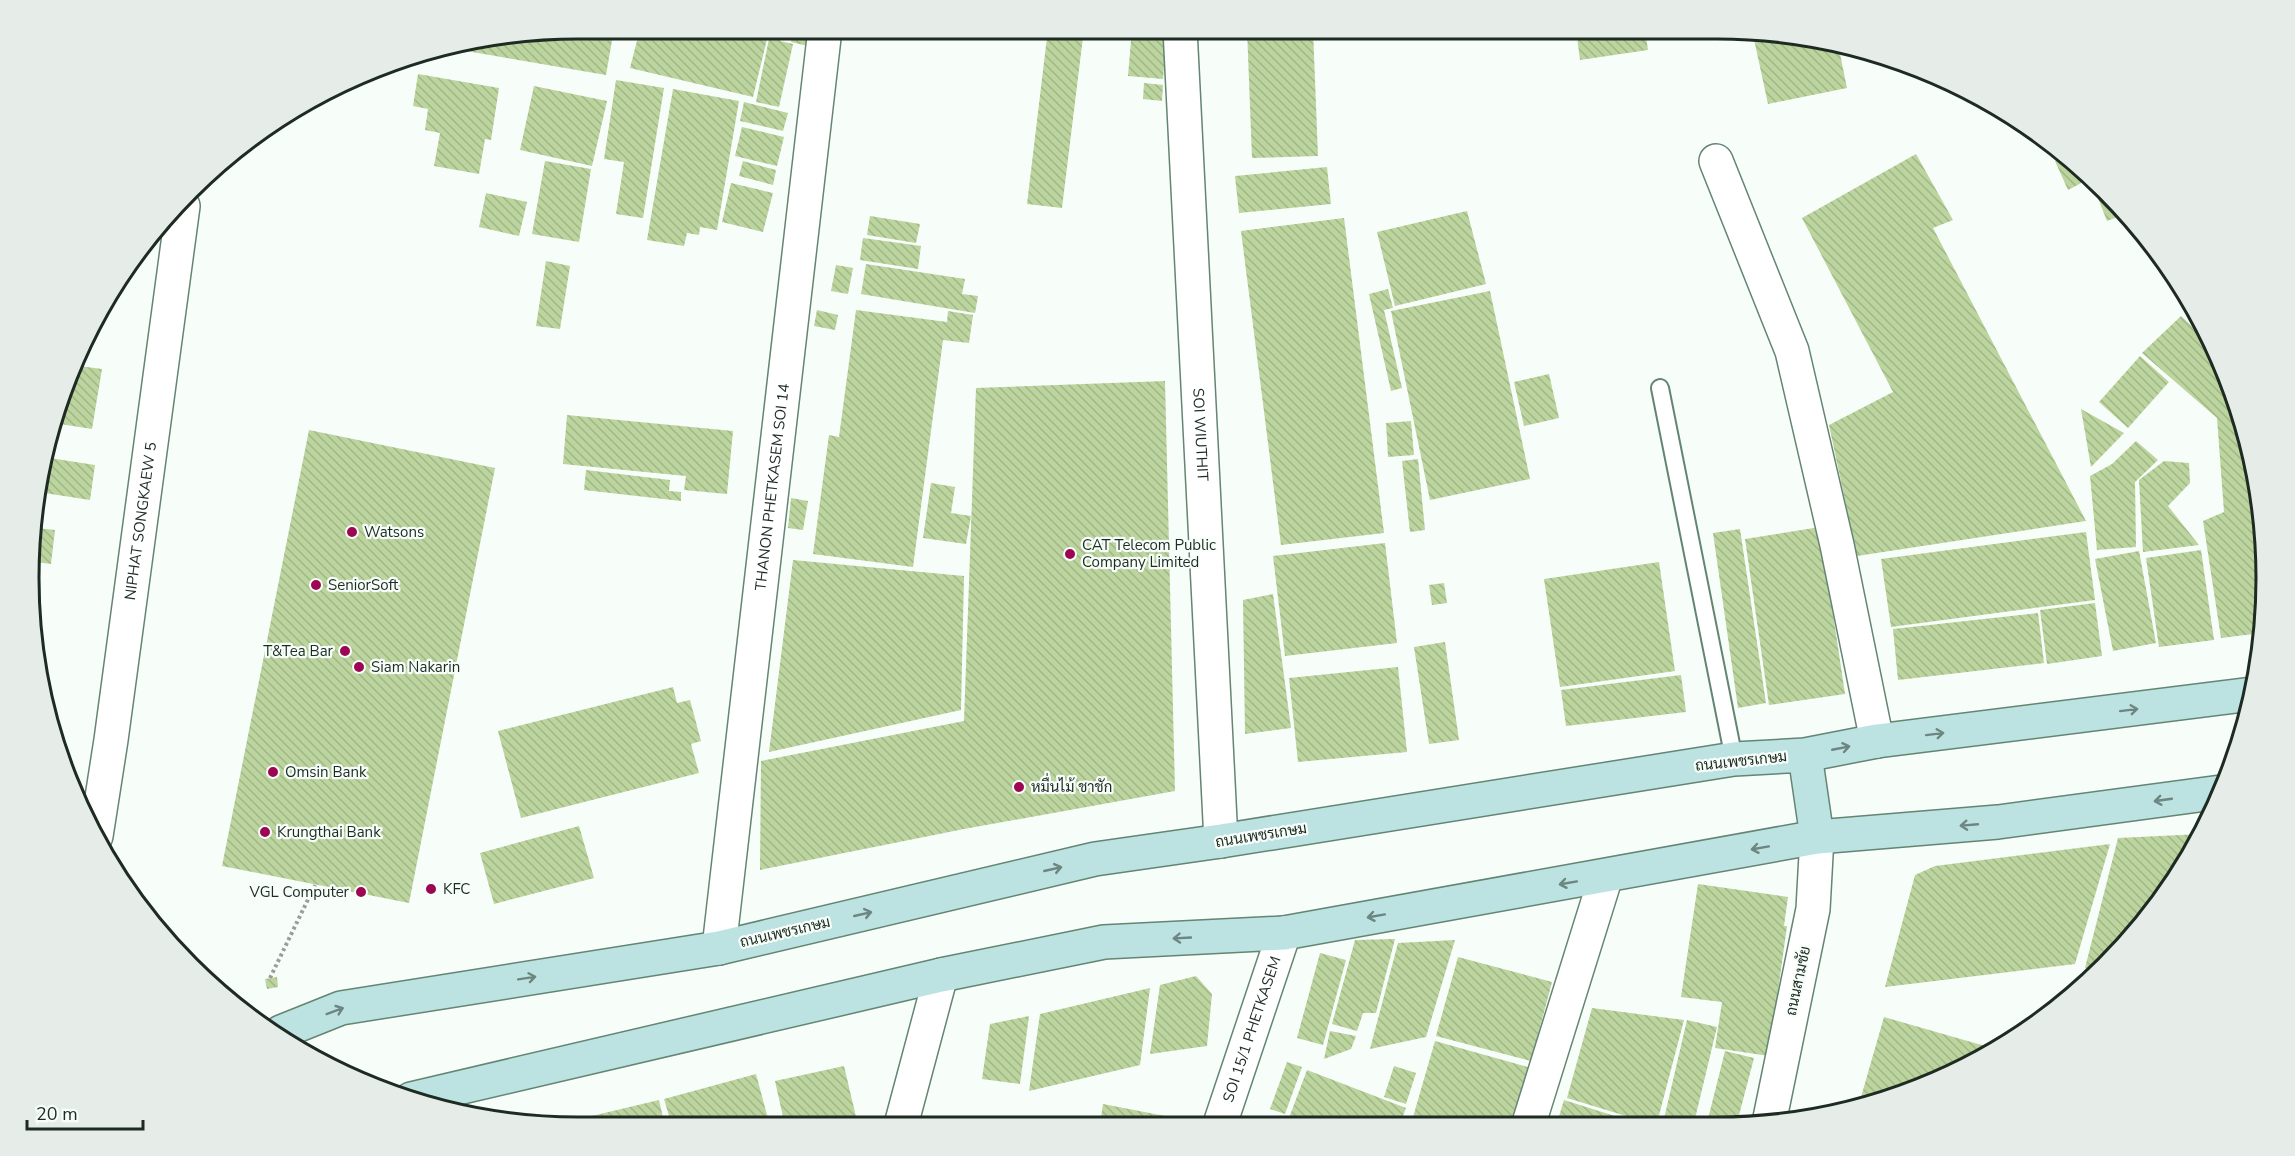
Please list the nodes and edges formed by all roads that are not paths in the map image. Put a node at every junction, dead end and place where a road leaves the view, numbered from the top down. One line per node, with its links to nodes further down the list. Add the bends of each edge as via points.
1 (824, 39): 16 (street, THANON PHETKASEM SOI 14)
2 (1181, 39): 13 (street, SOI WIUTHIT)
3 (1716, 160): 7 (street, via 1792,351)
4 (182, 213): 11 (street, NIPHAT SONGKAEW 5)
5 (1660, 388): 9 (lane)
6 (2243, 695): 7 (main road, ถนนเพชรเกษม, one-way to 6)
7 (1877, 741): 8 (main road, ถนนเพชรเกษม, one-way to 7)
8 (1805, 755): 9 (main road, ถนนเพชรเกษม); 12 (main road)
9 (1734, 759): 13 (main road, ถนนเพชรเกษม)
10 (2211, 793): 12 (main road, one-way to 12, via 1998,822)
11 (98, 822)
12 (1817, 837): 14 (main road, one-way to 14); 20 (street, ถนนสามชัย, via 1814,909)
13 (1221, 841): 16 (main road, ถนนเพชรเกษม, one-way to 13, via 1095,859)
14 (1606, 876): 15 (main road, one-way to 15); 23 (street)
15 (1284, 933): 17 (main road, one-way to 17, via 1104,942); 22 (street, SOI 15/1 PHETKASEM)
16 (719, 948): 18 (main road, ถนนเพชรเกษม, one-way to 16, via 341,1008)
17 (941, 975): 19 (main road); 21 (street)
18 (285, 1030)
19 (429, 1096)
20 (1771, 1114)
21 (903, 1117)
22 (1222, 1117)
23 (1531, 1117)

